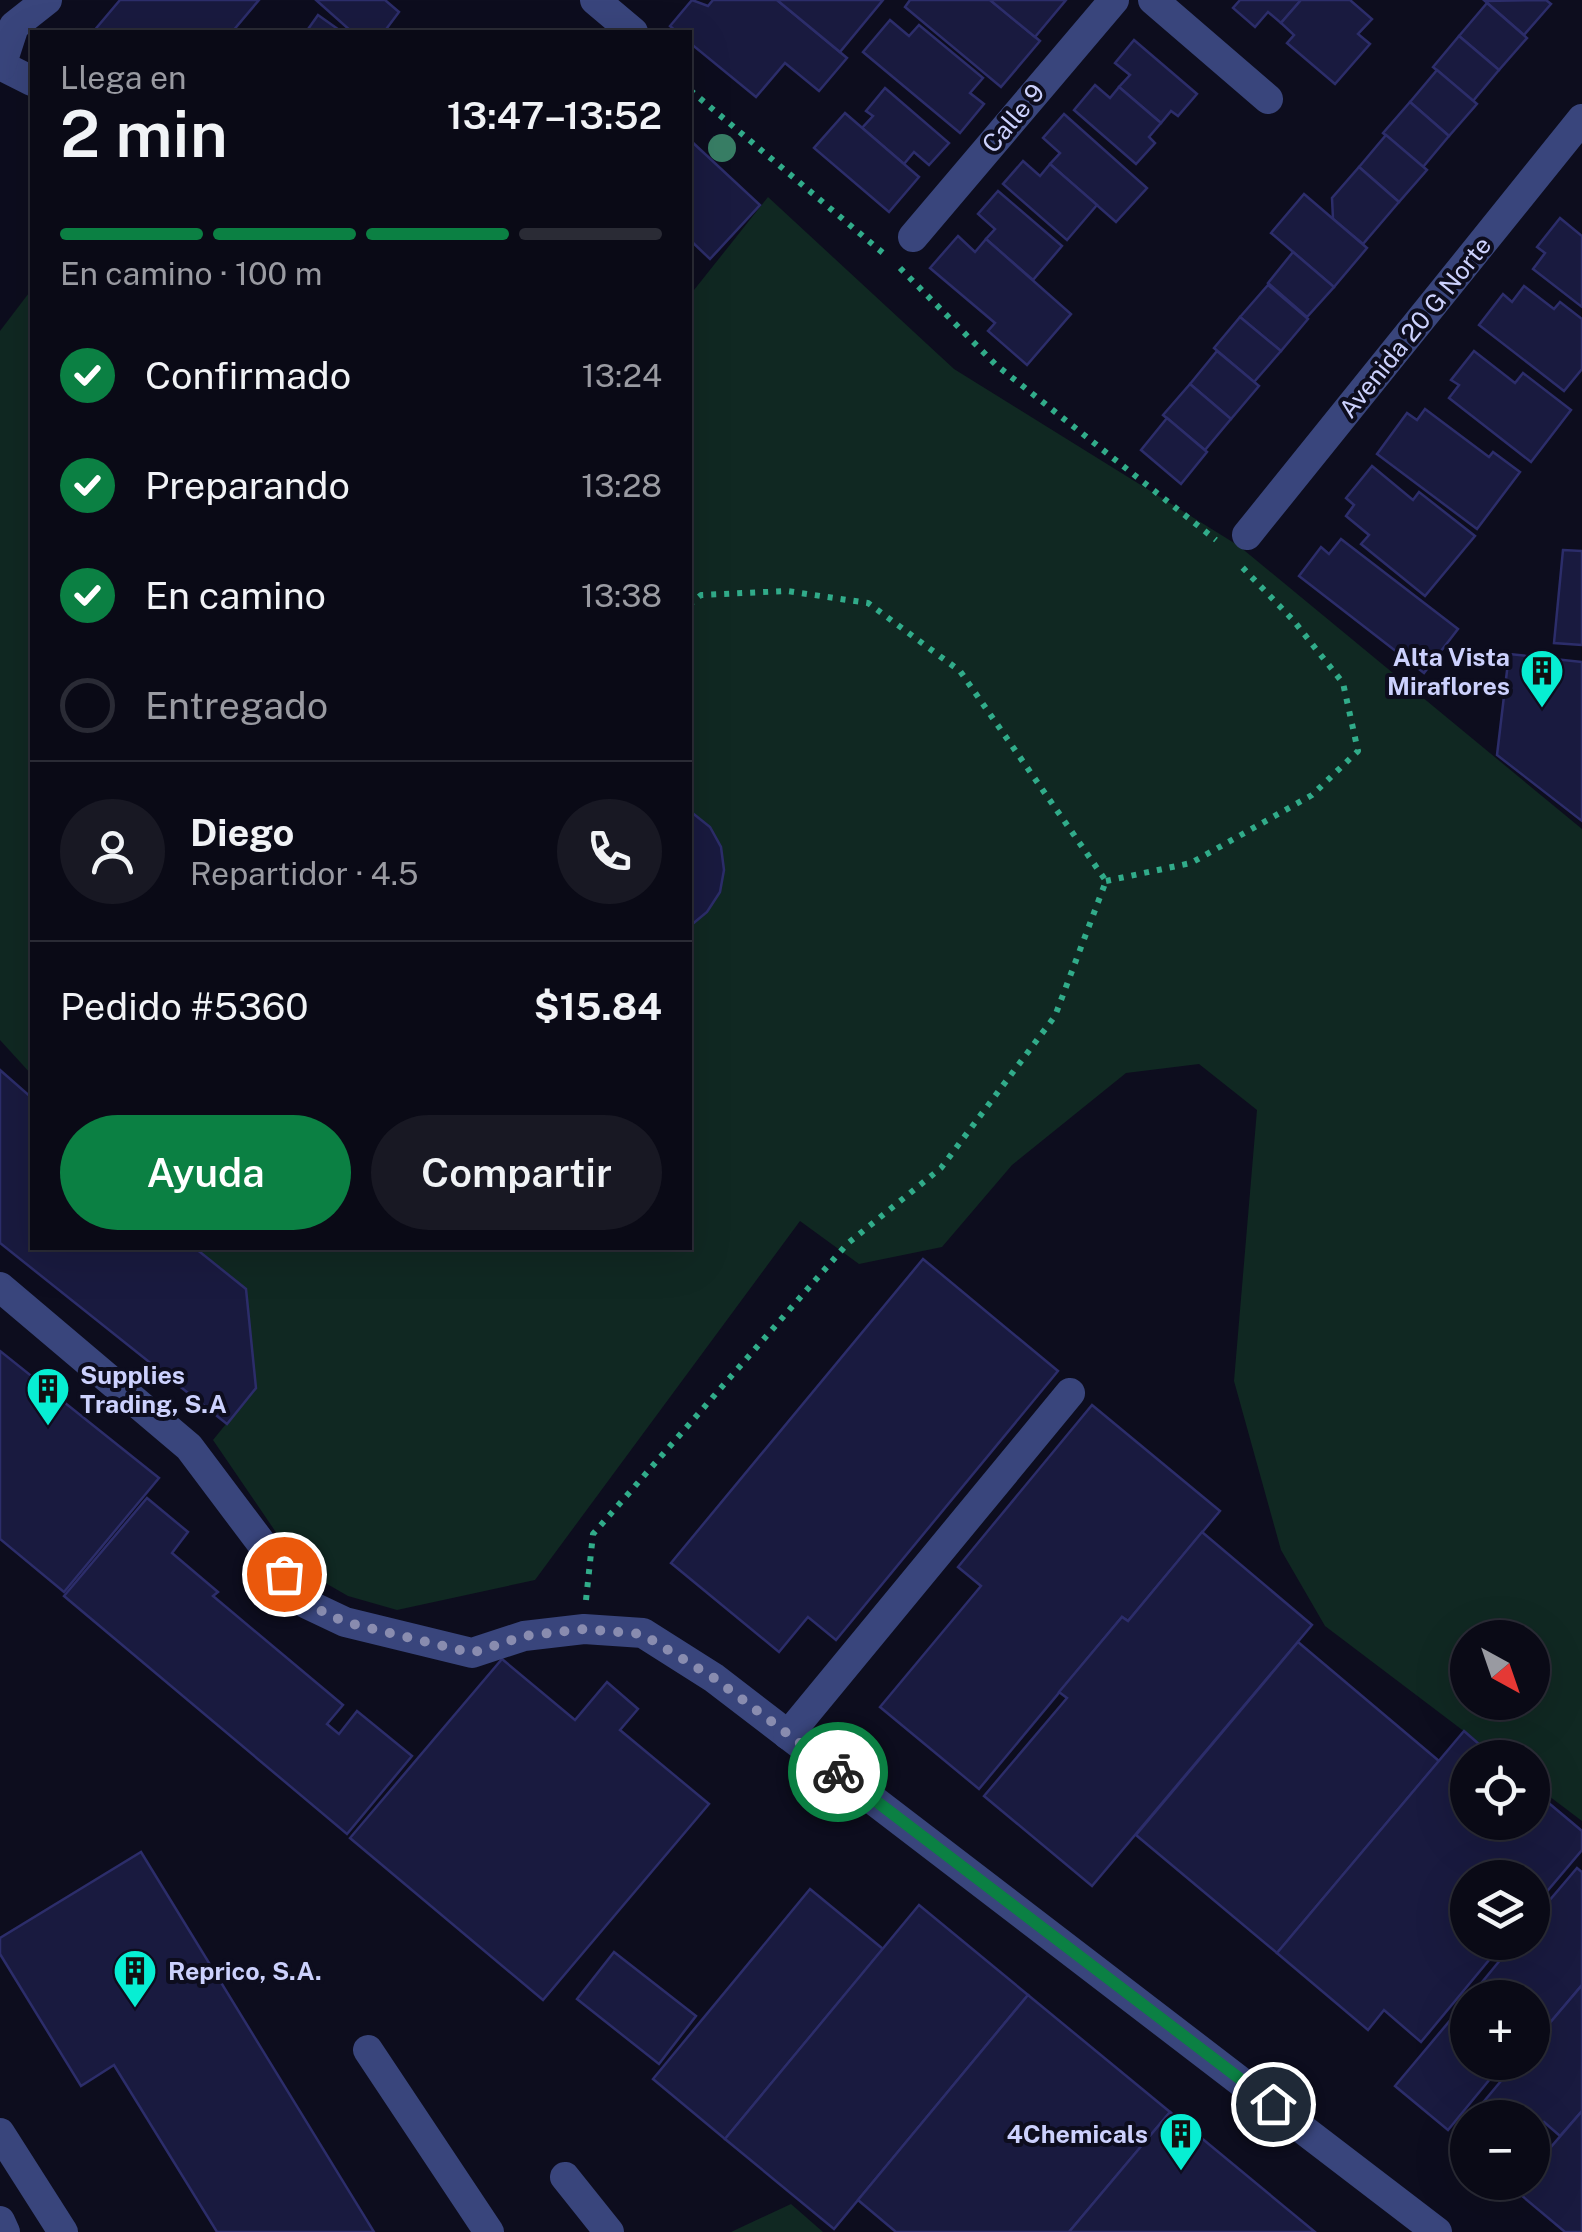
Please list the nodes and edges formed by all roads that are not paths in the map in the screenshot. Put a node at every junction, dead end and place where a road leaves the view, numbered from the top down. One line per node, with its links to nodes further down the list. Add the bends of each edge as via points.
1 (47, 0): 6 (street, via 14,26)
2 (595, 0): 5 (street)
3 (1114, 0): 10 (street, Calle 9)
4 (1154, 0): 8 (street)
5 (631, 30)
6 (1, 66): 7 (street)
7 (30, 80)
8 (1268, 99)
9 (1577, 137): 11 (street, Avenida 20 G Norte)
10 (913, 237)
11 (1232, 544)
12 (0, 1287): 14 (street, via 189,1447 307,1604 345,1622 472,1653 524,1636 584,1629 642,1634)
13 (1070, 1393): 14 (street)
14 (788, 1734): 23 (street)
15 (368, 2050): 21 (street)
16 (0, 2133): 20 (street)
17 (565, 2177): 22 (street)
18 (0, 2221): 19 (street)
19 (5, 2232)
20 (63, 2232)
21 (489, 2232)
22 (609, 2232)
23 (1437, 2232)

